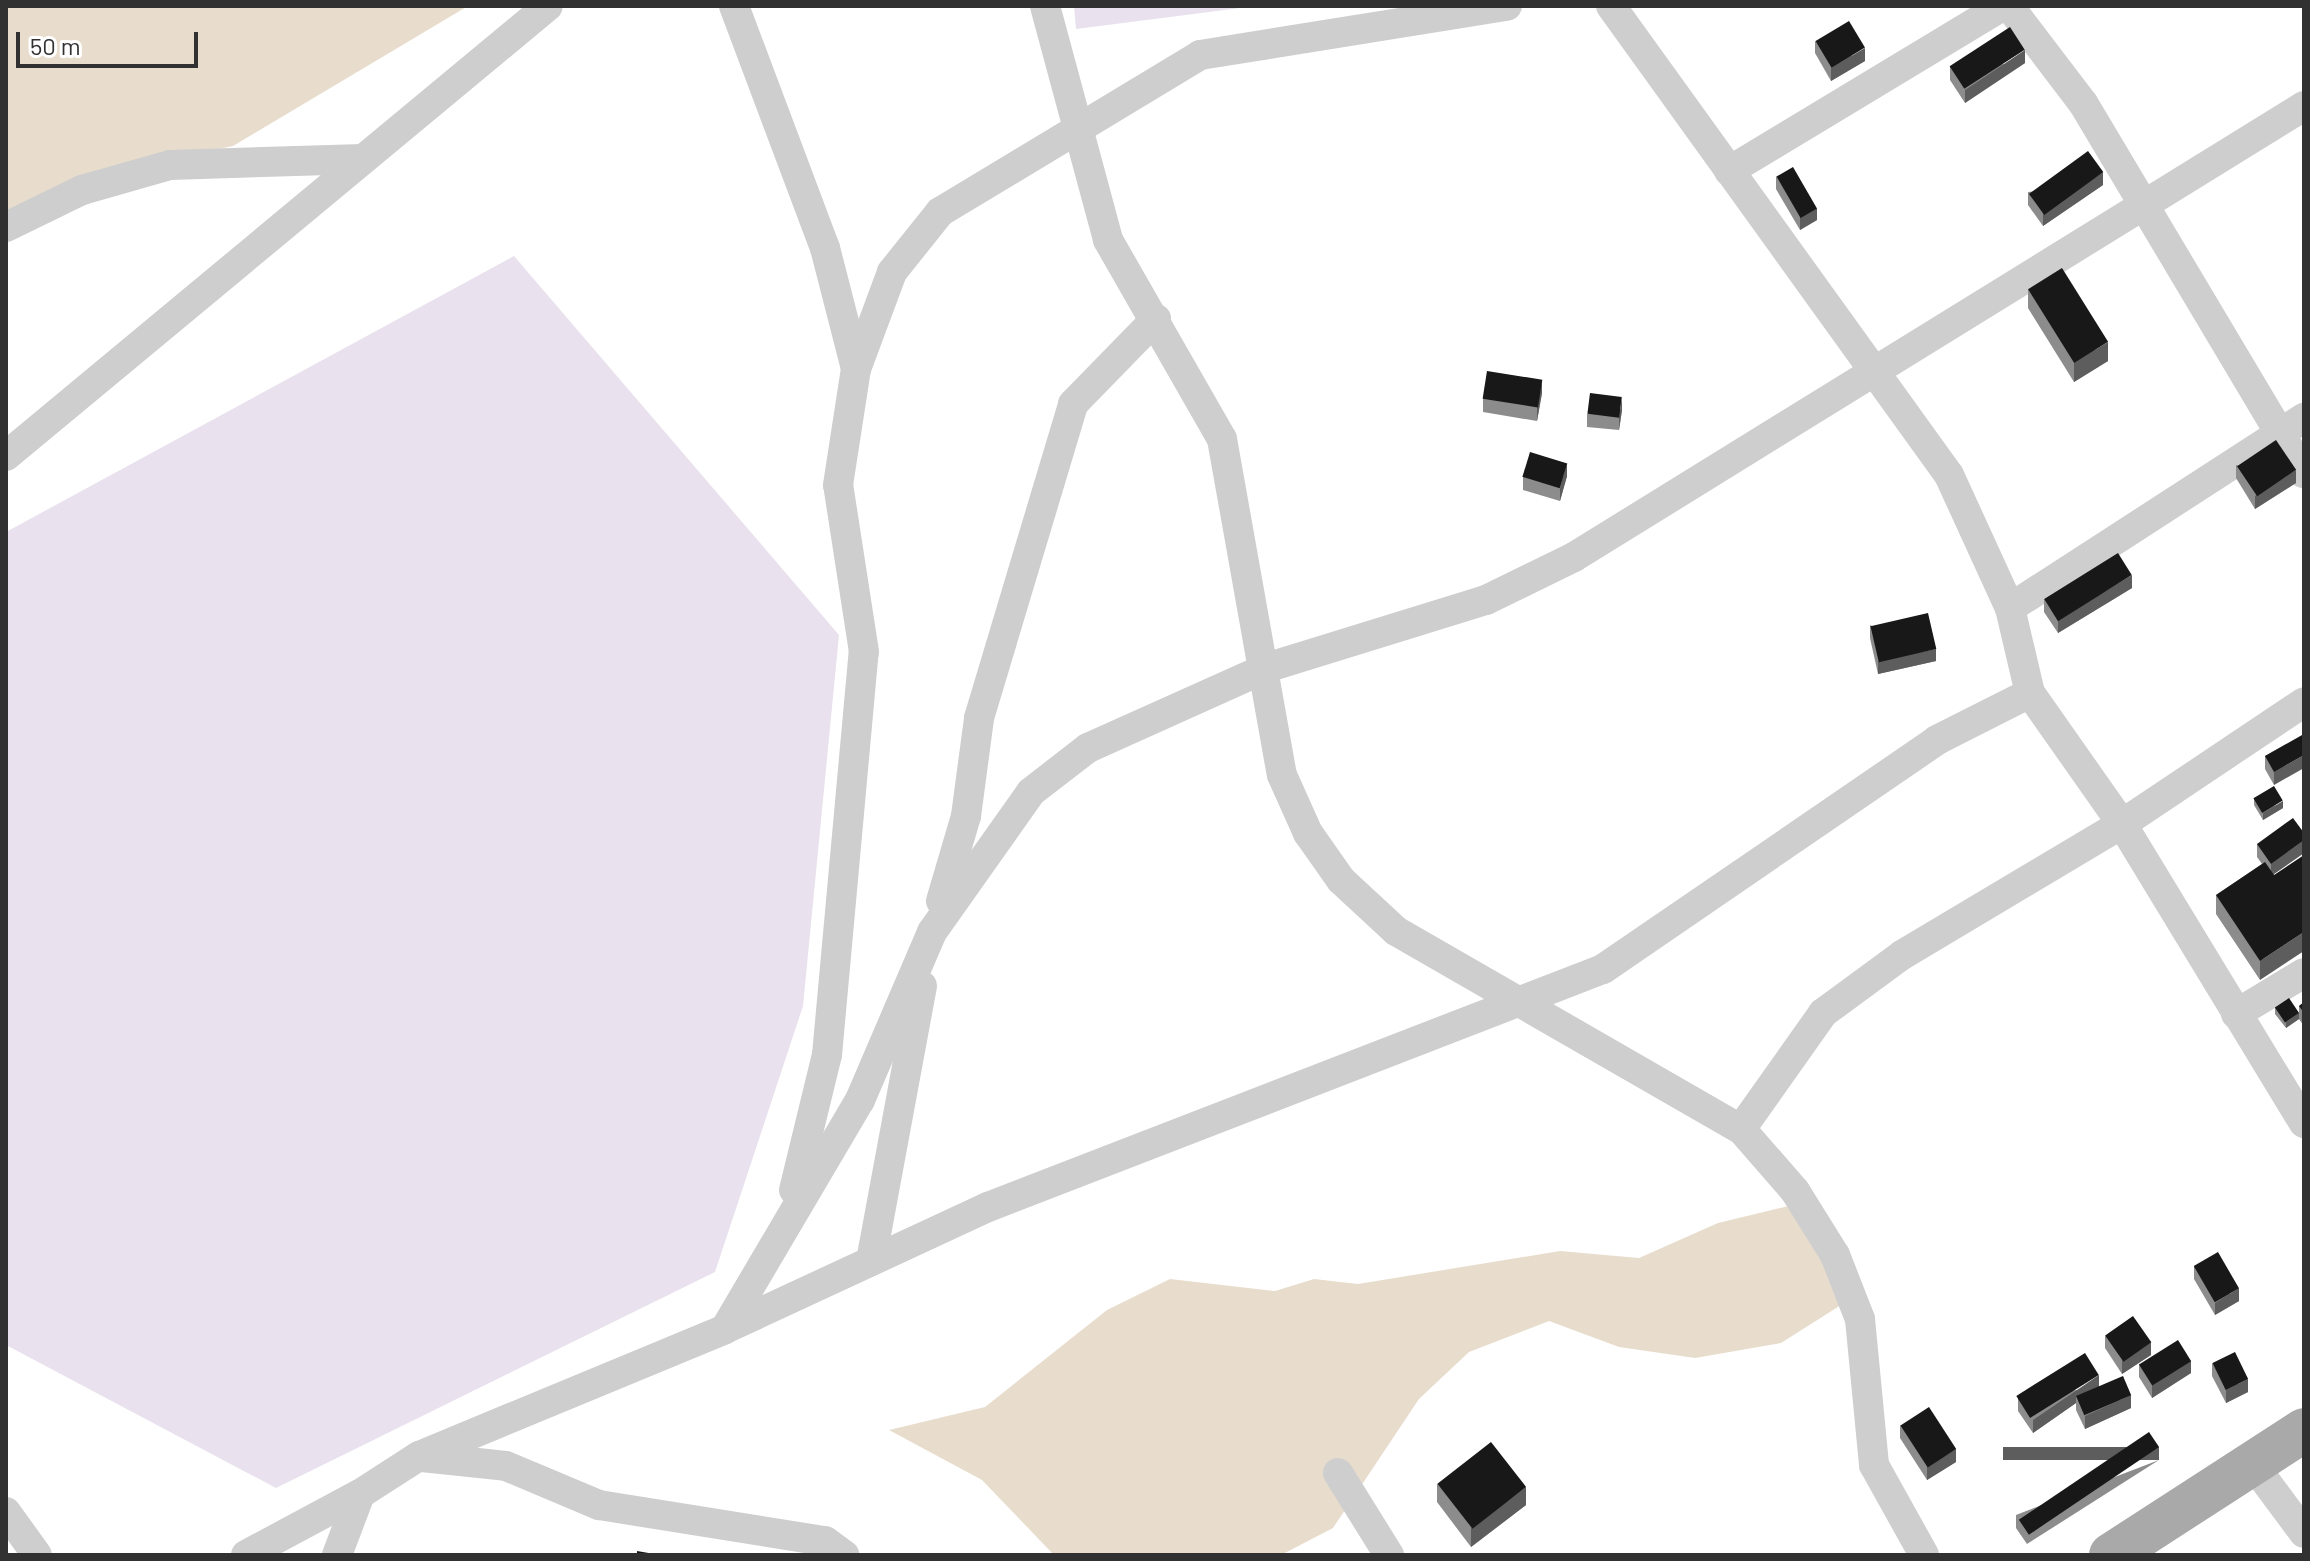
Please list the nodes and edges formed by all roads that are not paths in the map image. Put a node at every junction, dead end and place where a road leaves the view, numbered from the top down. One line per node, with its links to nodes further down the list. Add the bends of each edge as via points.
1 (548, 6): 10 (street)
2 (734, 6): 15 (street, via 825,248)
3 (1045, 6): 9 (street)
4 (1507, 6): 9 (street, via 1200,55)
5 (1611, 6): 11 (street)
6 (2002, 6): 11 (street)
7 (2009, 6): 12 (street, via 2083,103)
8 (2304, 106): 12 (street)
9 (1082, 130): 14 (street, via 1108,240); 15 (street, via 940,212 892,272)
10 (363, 159): 13 (street, via 170,165 82,190); 18 (street)
11 (1729, 171): 16 (street)
12 (2144, 209): 16 (street); 17 (street)
13 (6, 227)
14 (1156, 319): 21 (street, via 1222,439); 25 (street, via 1073,404 979,718 966,816)
15 (856, 369): 31 (street, via 838,485 864,652 827,1055)
16 (1870, 375): 20 (street, via 1949,475); 21 (street, via 1574,557 1486,600)
17 (2292, 426): 19 (street); 20 (street)
18 (6, 456)
19 (2304, 473)
20 (2010, 608): 22 (street)
21 (1266, 668): 25 (street, via 1088,748 1031,792); 27 (street, via 1282,775 1308,833 1341,880 1448,967)
22 (2030, 693): 24 (street); 27 (street, via 1937,740 1603,969)
23 (2304, 702): 24 (street)
24 (2122, 824): 28 (street); 30 (street, via 1902,955 1823,1013)
25 (932, 932): 31 (street, via 860,1100); 32 (street)
26 (2304, 973): 28 (street)
27 (1528, 1003): 30 (street); 32 (street, via 1296,1086)
28 (2236, 1014): 29 (street)
29 (2304, 1123)
30 (1741, 1129): 46 (street, via 1795,1191 1835,1255 1860,1319 1874,1465)
31 (787, 1216): 33 (street)
32 (871, 1261): 33 (street)
33 (725, 1329): 35 (street)
34 (2304, 1430): 36 (main road)
35 (419, 1456): 38 (street); 44 (street, via 506,1466 599,1505 825,1541)
36 (2252, 1463): 40 (street); 47 (main road)
37 (1338, 1473): 45 (street)
38 (360, 1494): 42 (street); 43 (street)
39 (6, 1512): 41 (street)
40 (2304, 1533)
41 (37, 1555)
42 (246, 1555)
43 (337, 1555)
44 (844, 1555)
45 (1389, 1555)
46 (1924, 1555)
47 (2111, 1555)

